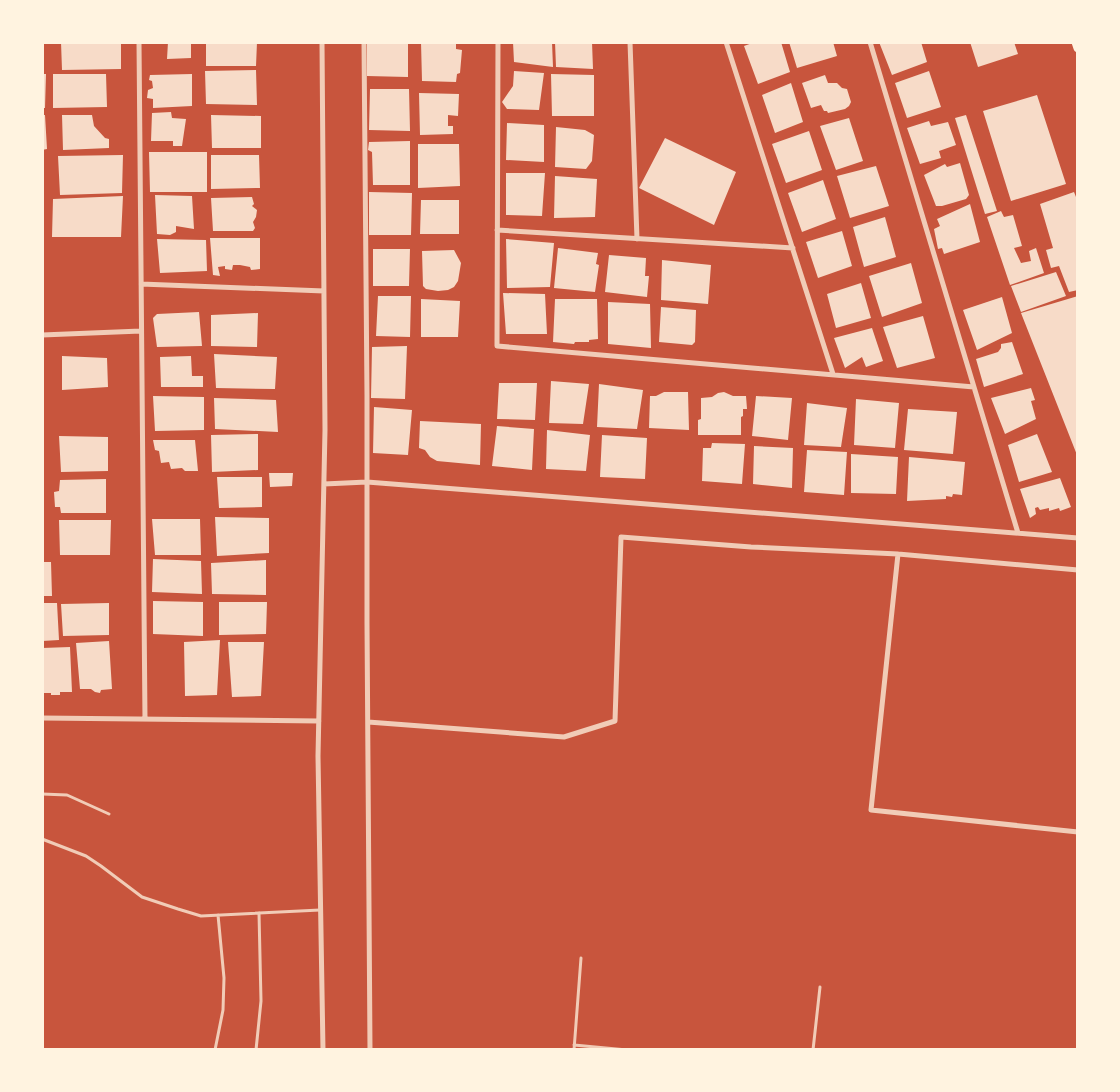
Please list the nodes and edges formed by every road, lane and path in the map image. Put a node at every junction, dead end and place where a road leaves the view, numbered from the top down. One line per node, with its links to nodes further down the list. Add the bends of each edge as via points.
1 (139, 42): 13 (street)
2 (322, 42): 14 (street)
3 (364, 42): 19 (street)
4 (498, 42): 10 (street)
5 (630, 42): 11 (street)
6 (726, 42): 12 (street)
7 (870, 42): 18 (street)
8 (1076, 42): 9 (main road)
9 (1078, 48)
10 (497, 230): 11 (street); 17 (street, via 497,346)
11 (637, 239): 12 (street)
12 (792, 248): 17 (street)
13 (141, 284): 14 (street); 15 (street)
14 (324, 291): 20 (street)
15 (141, 331): 16 (street); 26 (street)
16 (42, 335)
17 (833, 374): 18 (street)
18 (974, 386): 21 (street)
19 (367, 482): 20 (street); 21 (street); 28 (street)
20 (324, 484): 27 (street)
21 (1018, 533): 22 (street)
22 (1078, 538)
23 (898, 554): 24 (street); 28 (street, via 621,538 615,720 564,737); 31 (street, via 871,810)
24 (1078, 570)
25 (42, 718): 26 (street)
26 (144, 719): 27 (street)
27 (319, 721): 33 (street)
28 (368, 722): 42 (street)
29 (42, 794): 30 (lane, via 67,795)
30 (109, 814)
31 (1078, 832)
32 (42, 839): 35 (lane, via 86,856 142,897 201,916)
33 (321, 910): 34 (lane); 41 (street)
34 (259, 913): 35 (lane); 40 (lane, via 261,1001)
35 (218, 915): 39 (lane, via 224,978 223,1010)
36 (581, 958): 38 (lane)
37 (820, 987): 45 (lane)
38 (574, 1045): 43 (lane); 44 (lane)
39 (215, 1050)
40 (256, 1050)
41 (323, 1050)
42 (370, 1050)
43 (574, 1050)
44 (627, 1050)
45 (813, 1050)

